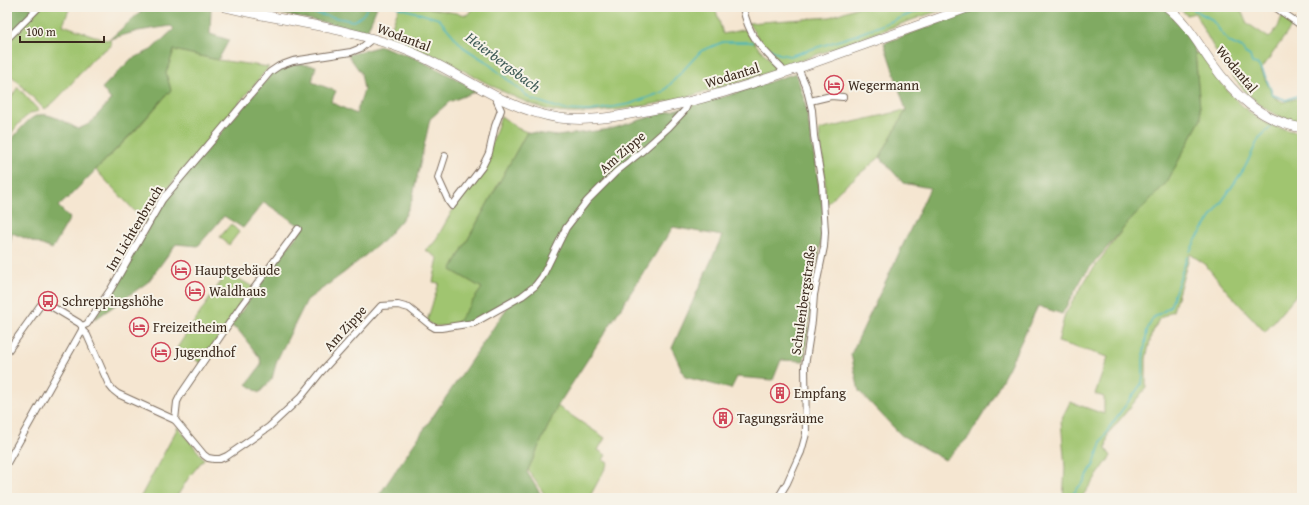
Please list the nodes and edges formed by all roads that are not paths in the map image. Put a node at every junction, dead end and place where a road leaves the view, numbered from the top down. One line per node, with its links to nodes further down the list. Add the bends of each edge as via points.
1 (39, 7): 8 (street)
2 (225, 7): 9 (main road, Wodantal)
3 (743, 7): 11 (street, via 746,23 757,42)
4 (970, 7): 10 (main road, Wodantal)
5 (1167, 7): 16 (main road, Wodantal, via 1184,23 1222,76 1246,103 1275,121)
6 (1275, 7): 7 (street)
7 (1302, 26)
8 (7, 38)
9 (372, 38): 12 (main road, Wodantal, via 404,49); 19 (street, Im Lichtenbruch, via 361,48 351,52 293,62 270,72 162,200 107,296)
10 (798, 68): 11 (main road, Wodantal); 14 (street, Schulenbergstraße)
11 (784, 73): 15 (main road, Wodantal)
12 (495, 97): 15 (main road, Wodantal, via 546,116 585,120); 17 (street, via 501,110 489,153 482,167 452,206 438,178)
13 (843, 97): 14 (street, via 831,96)
14 (810, 101): 23 (street, Schulenbergstraße, via 822,184 824,246 814,295 805,366 806,434 801,452)
15 (688, 103): 21 (street, Am Zippe, via 669,127 616,172 587,201 566,228 542,277 522,296 474,323 441,328 430,325 409,308 398,305 381,306 282,416 243,446 220,459 204,455)
16 (1302, 128)
17 (445, 156)
18 (298, 229): 21 (street, via 181,394 177,402)
19 (82, 328): 20 (street, via 79,323 50,305 42,303); 21 (street, Am Zippe, via 113,390); 22 (street, Im Lichtenbruch)
20 (7, 352)
21 (175, 420)
22 (7, 463)
23 (778, 498)

